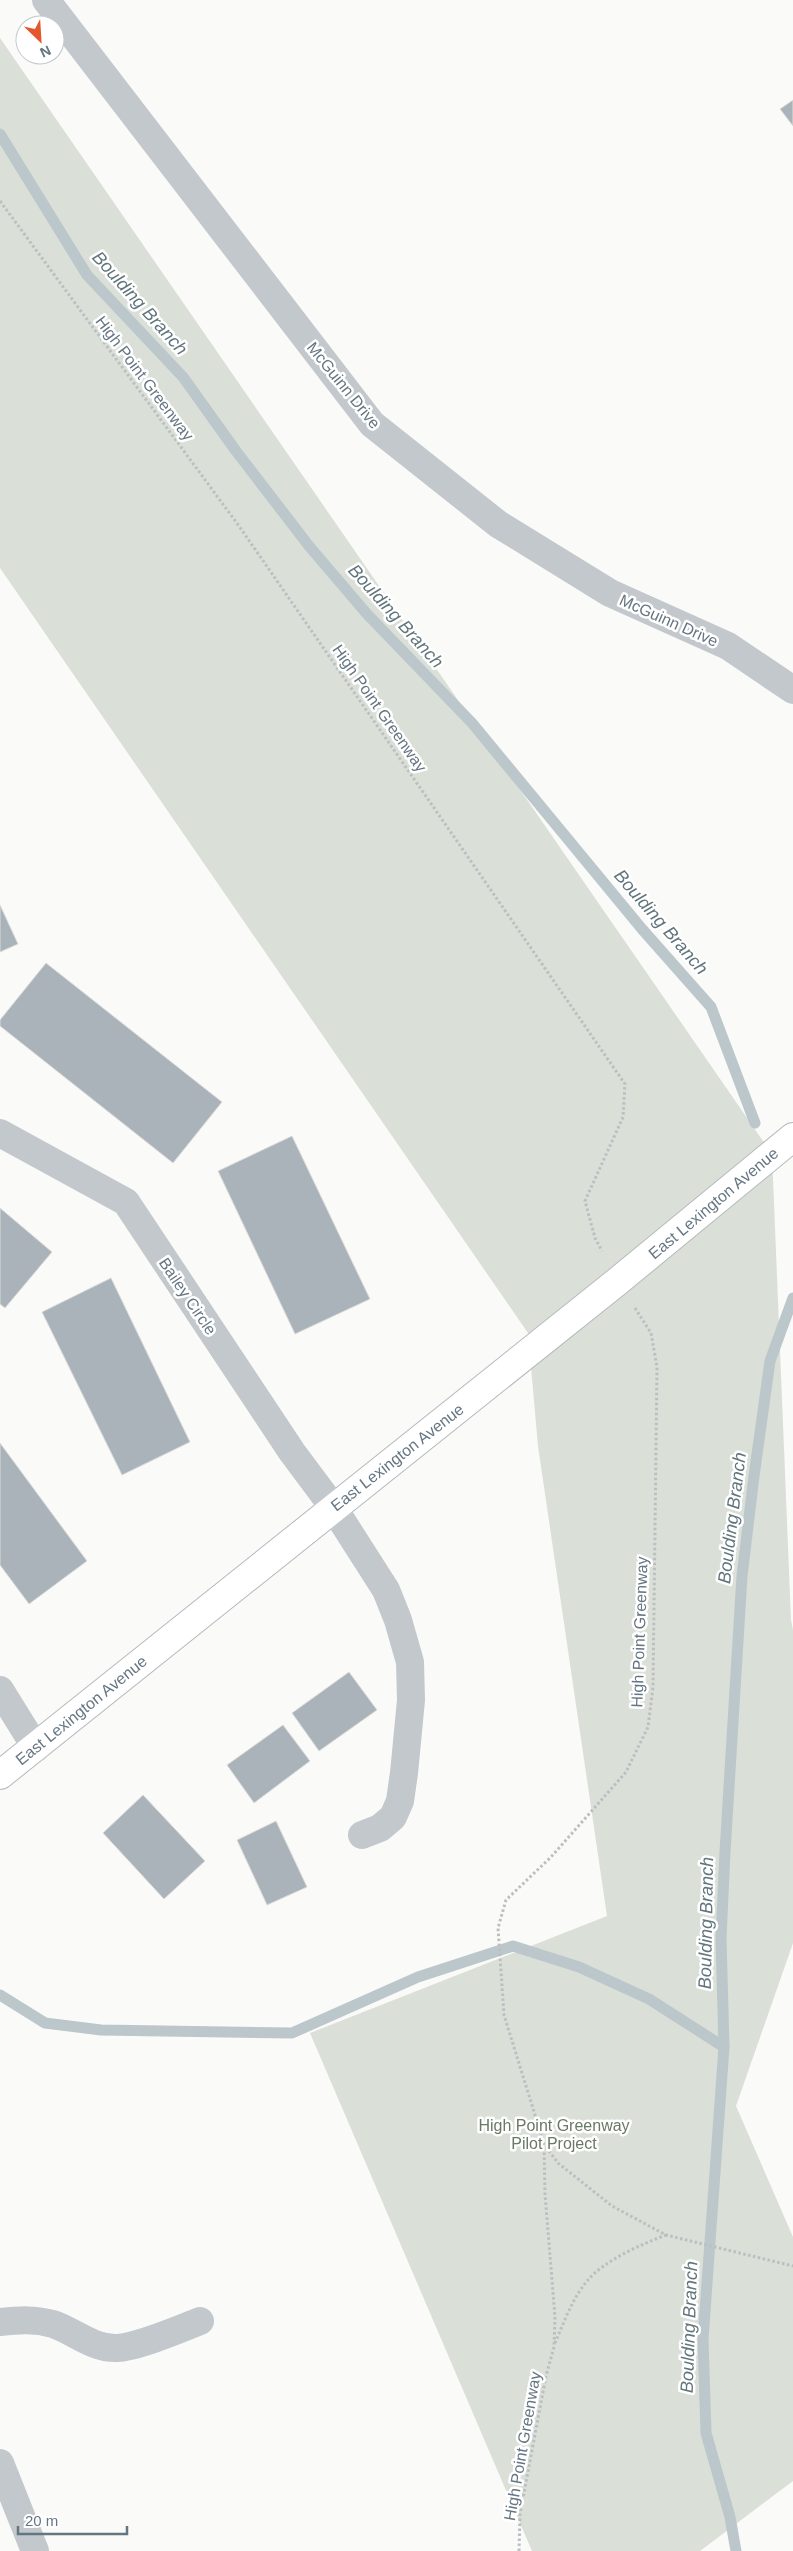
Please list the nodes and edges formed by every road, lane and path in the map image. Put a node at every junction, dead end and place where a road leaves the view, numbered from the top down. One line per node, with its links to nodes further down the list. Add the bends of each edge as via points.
1 (46, 0): 3 (street, McGuinn Drive, via 372,424 498,524 610,593 728,646)
2 (0, 201): 6 (path, High Point Greenway, via 239,526 625,1084 623,1117 585,1201 595,1238)
3 (793, 690)
4 (0, 1133): 8 (street, Bailey Circle, via 126,1202 292,1452)
5 (793, 1137): 8 (main road, East Lexington Avenue, via 625,1276)
6 (605, 1256)
7 (634, 1307): 13 (path, High Point Greenway, via 651,1333 657,1367 652,1687 648,1727 626,1772 551,1857 506,1900 498,1928 504,2015)
8 (333, 1507): 10 (main road, East Lexington Avenue); 12 (street, Bailey Circle, via 386,1590 410,1662 411,1700 400,1802 393,1818 380,1828)
9 (0, 1690): 10 (street)
10 (36, 1748): 11 (main road, East Lexington Avenue)
11 (0, 1775)
12 (362, 1835)
13 (544, 2144): 14 (path, High Point Greenway, via 558,2163 612,2206); 18 (path, High Point Greenway)
14 (666, 2235): 15 (path, High Point Greenway); 18 (path, High Point Greenway, via 646,2242 588,2280 563,2322)
15 (793, 2266)
16 (200, 2321): 17 (street, via 166,2335 117,2348 95,2344 54,2325 30,2319)
17 (0, 2322)
18 (554, 2347): 21 (path, High Point Greenway, via 520,2514)
19 (0, 2463): 20 (street)
20 (35, 2551)
21 (518, 2551)

